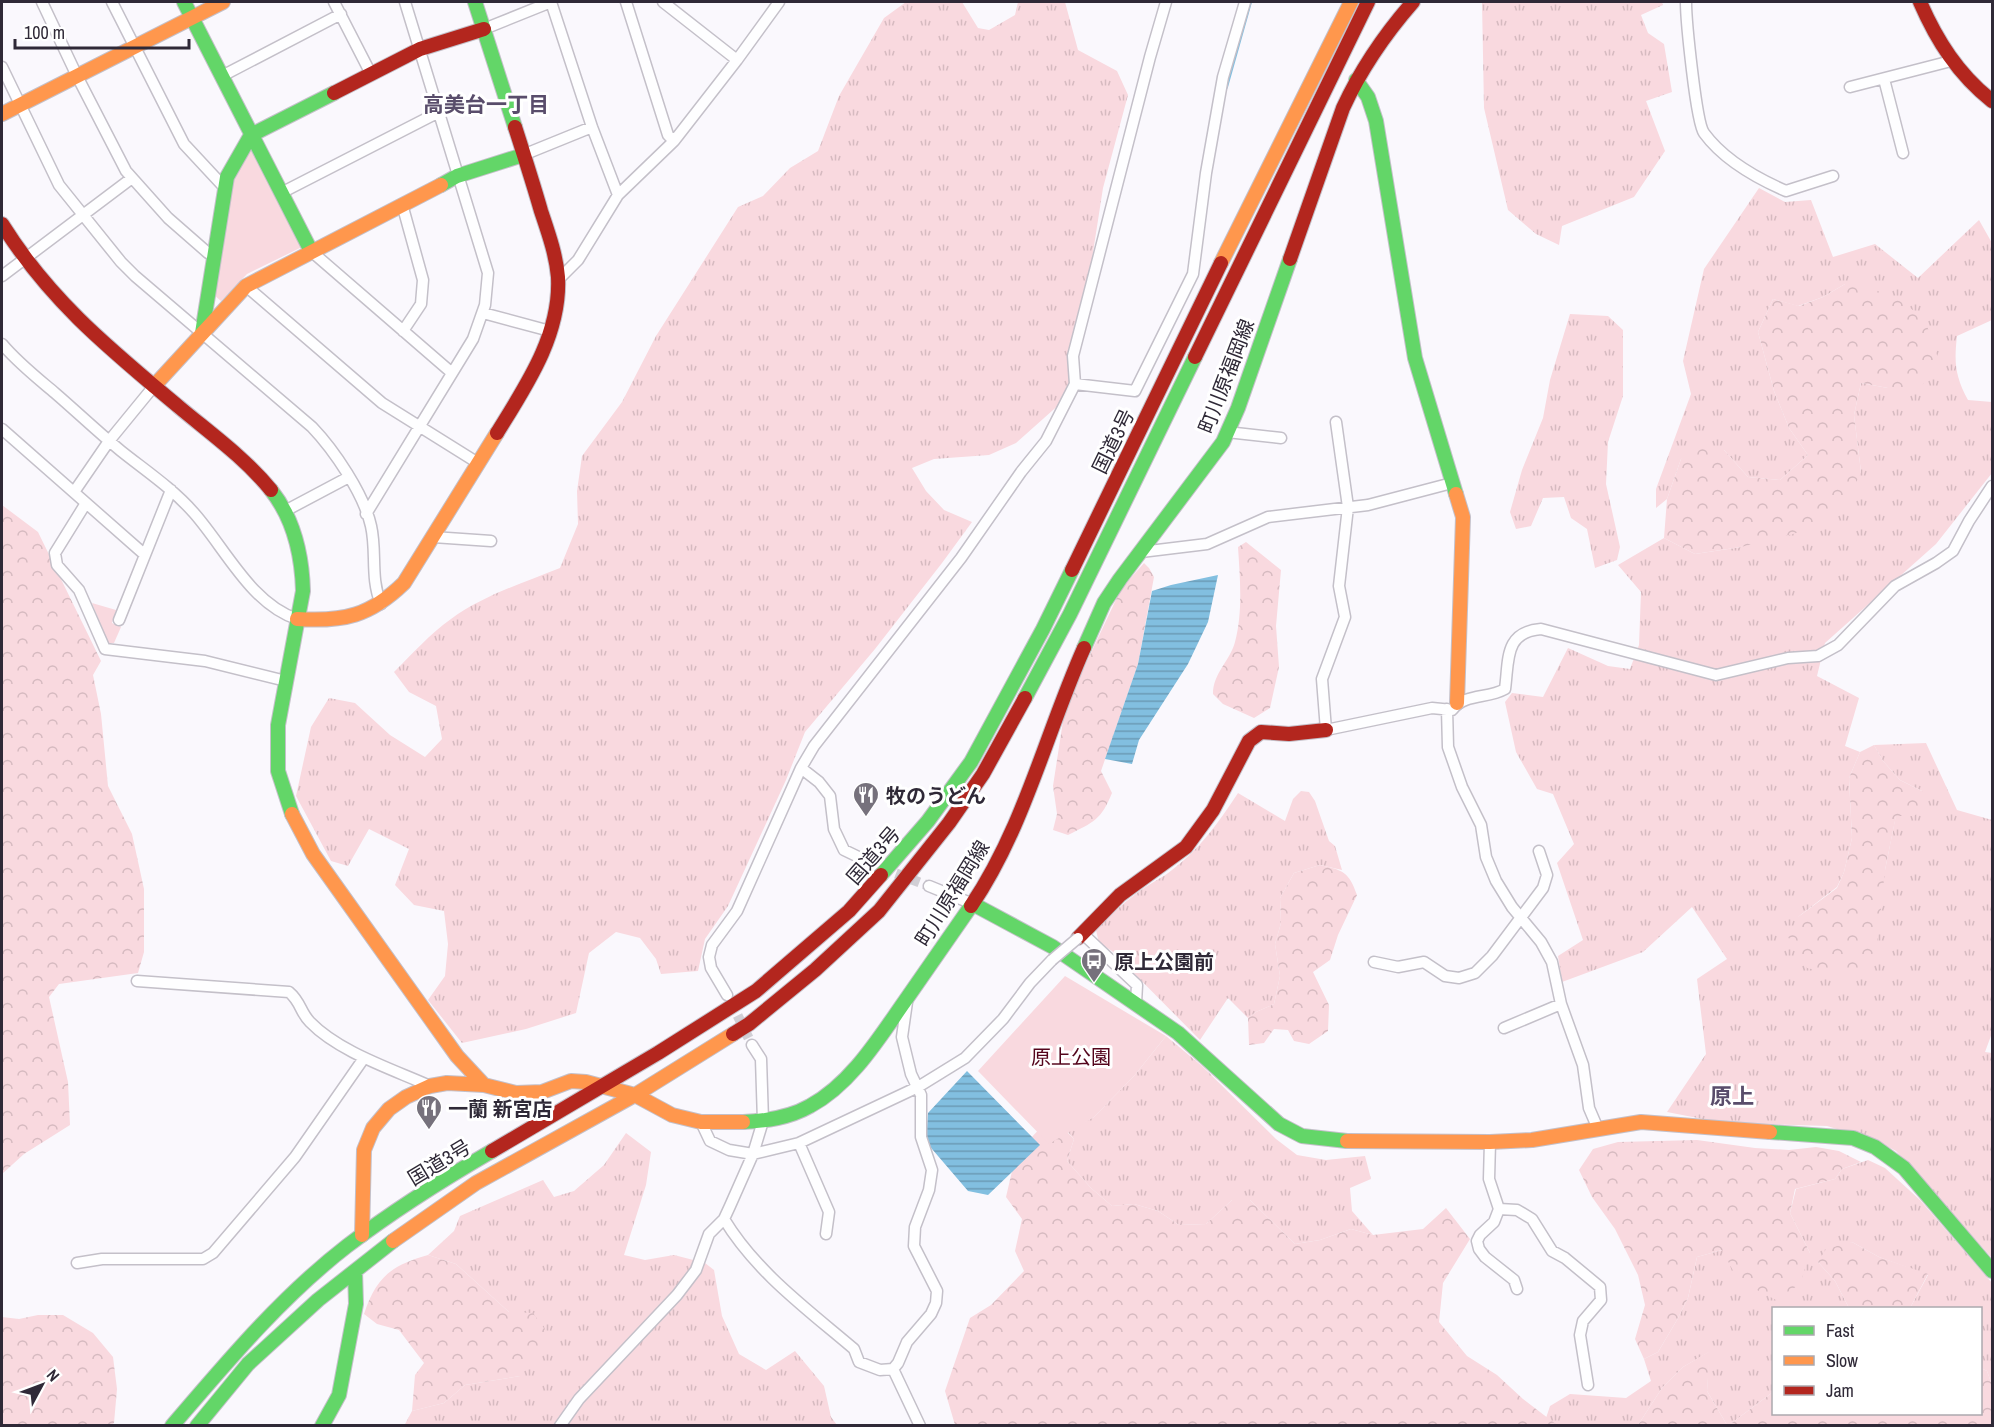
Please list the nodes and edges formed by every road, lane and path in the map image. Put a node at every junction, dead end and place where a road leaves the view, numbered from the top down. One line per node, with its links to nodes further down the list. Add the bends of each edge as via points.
1 (42, 2): 28 (street)
2 (112, 2): 22 (street)
3 (184, 2): 20 (main road)
4 (223, 2): 20 (main road)
5 (334, 2): 19 (street)
6 (405, 2): 23 (street)
7 (475, 2): 21 (main road)
8 (551, 2): 21 (street); 37 (street)
9 (626, 2): 39 (street, via 668,135)
10 (663, 2): 24 (street)
11 (1166, 2): 63 (street, via 1073,356)
12 (1245, 2): 63 (street, via 1224,77 1206,173 1194,274 1135,391)
13 (1351, 2): 109 (main road, 国道3号, via 1042,629 971,762 928,821 849,911 756,991)
14 (1368, 2): 111 (main road, 国道3号, via 1076,604 983,774 914,869 863,926 749,1024)
15 (1413, 2): 31 (main road, 町川原福岡線, via 1372,52)
16 (1686, 2): 43 (street, via 1703,131 1726,156 1786,191)
17 (1920, 2): 25 (main road)
18 (777, 3): 24 (street)
19 (341, 15): 27 (street); 29 (street)
20 (192, 18): 22 (main road); 29 (main road)
21 (484, 29): 23 (main road); 41 (main road)
22 (134, 47): 28 (main road); 45 (street, via 184,144)
23 (420, 49): 27 (main road); 35 (street)
24 (737, 60): 39 (street)
25 (1951, 61): 30 (street); 33 (main road)
26 (2, 68): 34 (street)
27 (370, 74): 38 (main road)
28 (77, 76): 34 (main road); 44 (street)
29 (222, 76): 38 (main road)
30 (1884, 79): 32 (street); 40 (street)
31 (1356, 80): 68 (main road, 町川原福岡線); 73 (main road, via 1368,97 1376,121 1415,358)
32 (1850, 87)
33 (1992, 101)
34 (20, 105): 36 (main road); 49 (street, via 59,185)
35 (439, 112): 42 (street); 46 (street)
36 (2, 114)
37 (592, 127): 41 (street); 47 (street)
38 (251, 135): 45 (main road); 46 (main road)
39 (674, 141): 47 (street)
40 (1902, 153)
41 (523, 155): 42 (main road); 55 (main road, via 552,244)
42 (457, 176): 48 (main road); 57 (street, via 488,273)
43 (1833, 176)
44 (132, 178): 49 (street); 52 (street, via 168,218)
45 (224, 187): 52 (main road)
46 (281, 193): 51 (main road)
47 (618, 195): 55 (street, via 578,260)
48 (402, 204): 51 (main road); 58 (street, via 423,280 421,303)
49 (82, 214): 53 (street); 60 (street, via 135,276)
50 (2, 224): 53 (main road)
51 (311, 250): 56 (main road); 58 (street)
52 (214, 255): 60 (main road)
53 (24, 261): 54 (street); 64 (main road, via 59,301)
54 (2, 276)
55 (558, 280): 59 (main road)
56 (246, 286): 60 (main road); 66 (street, via 382,403)
57 (483, 313): 59 (street); 62 (street, via 473,339)
58 (403, 331): 62 (street)
59 (550, 331): 71 (main road, via 528,382)
60 (202, 333): 64 (main road); 72 (street, via 312,427)
61 (2, 344): 70 (street, via 18,363)
62 (452, 373): 66 (street)
63 (1075, 384): 91 (street, via 1046,441)
64 (154, 386): 70 (street); 79 (main road, via 258,475)
65 (1336, 422): 78 (street)
66 (419, 426): 71 (street); 80 (street)
67 (2, 429): 76 (street)
68 (1227, 432): 69 (street); 83 (main road, 町川原福岡線, via 1212,460)
69 (1281, 438)
70 (109, 441): 75 (street); 76 (street)
71 (478, 463): 81 (main road)
72 (349, 477): 79 (street); 80 (street)
73 (1452, 483): 78 (street); 89 (main road, via 1463,517)
74 (1992, 486): 89 (street, via 1953,551 1895,586 1838,645 1818,656 1788,658 1716,675 1541,628 1529,630 1510,647 1506,689)
75 (171, 490): 84 (street); 86 (street, via 254,591 282,615)
76 (74, 492): 77 (street)
77 (86, 503): 84 (street); 88 (street, via 55,553 57,565 79,590 105,649 205,661)
78 (1348, 507): 83 (street, via 1268,517 1207,543); 90 (street, via 1339,586 1346,617 1322,679)
79 (285, 511): 86 (main road, via 300,547 303,568)
80 (366, 513): 85 (street)
81 (433, 537): 82 (street); 85 (main road, via 405,583)
82 (491, 541)
83 (1141, 552): 95 (main road, 町川原福岡線, via 1104,603 1003,853)
84 (144, 554): 87 (street)
85 (381, 604): 86 (main road, via 358,616 327,622)
86 (297, 619): 88 (main road)
87 (119, 620)
88 (286, 681): 107 (main road, via 278,725 278,771 288,807 313,854 457,1056)
89 (1452, 706): 90 (street); 96 (street, via 1448,747 1481,825 1486,856 1496,881)
90 (1326, 730): 97 (main road, via 1261,732 1249,741 1205,823 1187,846 1097,915)
91 (801, 768): 93 (street, via 830,796 834,829 844,850); 100 (street, via 737,911 712,945 711,968)
92 (1539, 851): 96 (street, via 1547,875 1543,888)
93 (871, 863)
94 (929, 886): 95 (street)
95 (973, 904): 101 (main road, 町川原福岡線); 102 (main road, via 1053,947)
96 (1520, 916): 98 (street, via 1475,973 1459,978 1445,976 1424,962 1398,967); 103 (street, via 1552,962)
97 (1080, 935): 102 (street, via 1137,985); 110 (street, bridge, via 1030,983 1004,1019 965,1058)
98 (1374, 962)
99 (137, 981): 106 (street, via 289,992 309,1021)
100 (727, 995)
101 (909, 995): 110 (street, via 902,1037); 112 (main road, 町川原福岡線, via 840,1084 811,1106)
102 (1136, 1003): 115 (main road, via 1178,1033 1279,1124 1302,1136 1354,1141)
103 (1561, 1004): 104 (street); 114 (street, via 1583,1065 1589,1108)
104 (1504, 1028)
105 (753, 1044): 112 (street, via 761,1059)
106 (364, 1058): 108 (street); 122 (street, via 295,1157 213,1253 203,1259)
107 (484, 1085): 108 (main road, 町川原福岡線); 109 (main road, 町川原福岡線, via 516,1094 542,1092 571,1081)
108 (430, 1086): 121 (main road, 町川原福岡線, via 388,1109 373,1128 364,1150)
109 (602, 1087): 111 (main road, 町川原福岡線); 121 (main road, 国道3号, via 434,1185)
110 (918, 1088): 116 (street); 126 (street, via 921,1137 932,1170 915,1227 914,1246 937,1291 936,1303 907,1342)
111 (635, 1095): 113 (main road, 町川原福岡線, via 672,1115); 123 (main road, 国道3号, via 476,1183)
112 (763, 1121): 113 (main road, 町川原福岡線); 117 (street)
113 (701, 1122): 117 (street, via 710,1141 729,1150)
114 (1598, 1129): 115 (main road, via 1532,1140); 124 (main road, via 1641,1122 1854,1138 1875,1147 1904,1168)
115 (1490, 1142): 118 (street, via 1489,1179)
116 (799, 1143): 117 (street); 120 (street, via 830,1212)
117 (753, 1154): 119 (street)
118 (1499, 1209): 125 (street, via 1494,1222 1477,1241 1485,1257 1514,1280); 127 (street, via 1517,1210 1532,1219 1551,1251 1600,1287 1601,1300 1583,1321 1580,1335)
119 (724, 1219): 126 (street, via 777,1285 854,1349 859,1362 880,1370); 131 (street, via 709,1234 696,1270 677,1295 579,1399)
120 (826, 1234)
121 (362, 1235): 128 (main road, 国道3号, via 296,1291 236,1351)
122 (77, 1263)
123 (355, 1270): 129 (main road, 国道3号, via 248,1364); 130 (main road, via 356,1304 339,1395)
124 (1992, 1271)
125 (1517, 1289)
126 (893, 1369): 132 (street)
127 (1588, 1384)
128 (172, 1425)
129 (197, 1425)
130 (322, 1425)
131 (560, 1425)
132 (920, 1425)

